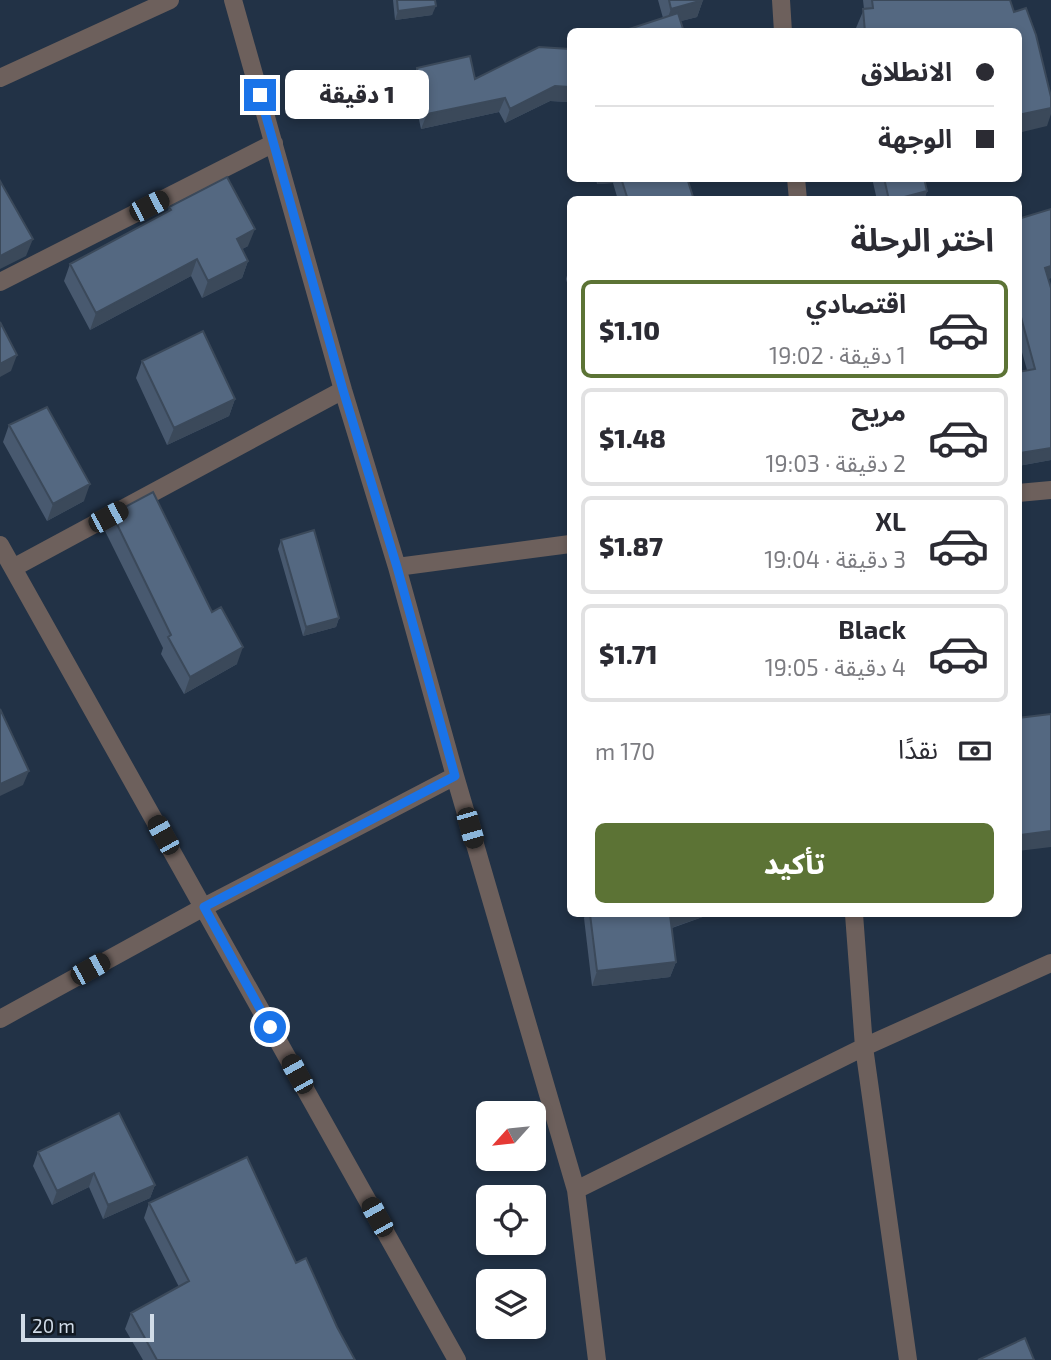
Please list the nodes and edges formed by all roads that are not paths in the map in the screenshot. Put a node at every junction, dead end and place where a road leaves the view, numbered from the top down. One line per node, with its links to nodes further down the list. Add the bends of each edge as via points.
1 (170, 0): 5 (street)
2 (233, 0): 6 (street)
3 (781, 0): 4 (street)
4 (783, 28)
5 (0, 78)
6 (274, 143): 7 (street); 8 (street)
7 (0, 282)
8 (343, 390): 13 (street); 14 (street)
9 (1051, 490): 10 (street)
10 (1022, 493)
11 (567, 544): 13 (street)
12 (0, 545): 14 (street)
13 (397, 567): 15 (street)
14 (13, 568): 16 (street)
15 (455, 776): 16 (street); 21 (street)
16 (204, 907): 19 (street); 22 (street)
17 (854, 917): 20 (street)
18 (1051, 963): 20 (street)
19 (0, 1019)
20 (864, 1047): 21 (street); 24 (street)
21 (576, 1190): 23 (street)
22 (457, 1360)
23 (597, 1360)
24 (908, 1360)

